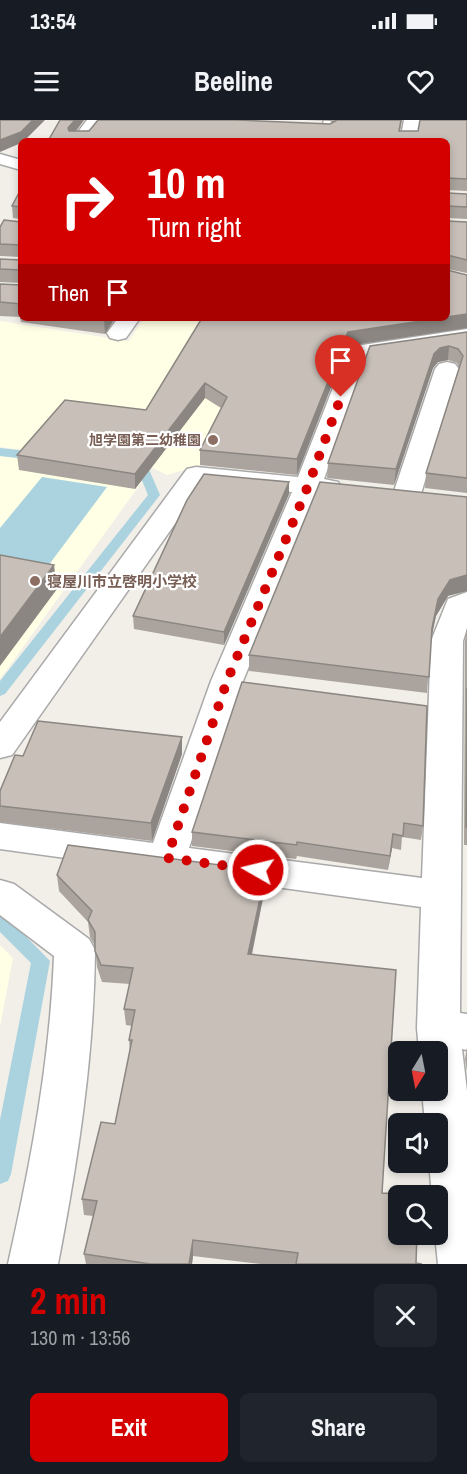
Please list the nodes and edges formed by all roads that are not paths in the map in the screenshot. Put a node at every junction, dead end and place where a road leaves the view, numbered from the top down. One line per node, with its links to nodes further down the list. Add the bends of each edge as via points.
1 (96, 120): 3 (street)
2 (412, 120): 4 (street)
3 (81, 138)
4 (409, 138)
5 (0, 159): 6 (street)
6 (18, 164)
7 (467, 336): 9 (street, via 357,352)
8 (447, 369): 11 (street, via 395,496)
9 (308, 486): 10 (street); 13 (street); 16 (street, via 196,475)
10 (351, 491)
11 (436, 500)
12 (463, 613): 15 (street, via 447,642)
13 (227, 681): 14 (street); 18 (street)
14 (262, 686)
15 (442, 715): 19 (street)
16 (0, 747)
17 (0, 836): 18 (street)
18 (167, 858): 19 (street)
19 (450, 872): 21 (street)
20 (0, 894): 23 (street, via 75,950 74,994 52,1178)
21 (452, 1030): 22 (street)
22 (464, 1259)
23 (33, 1264)

